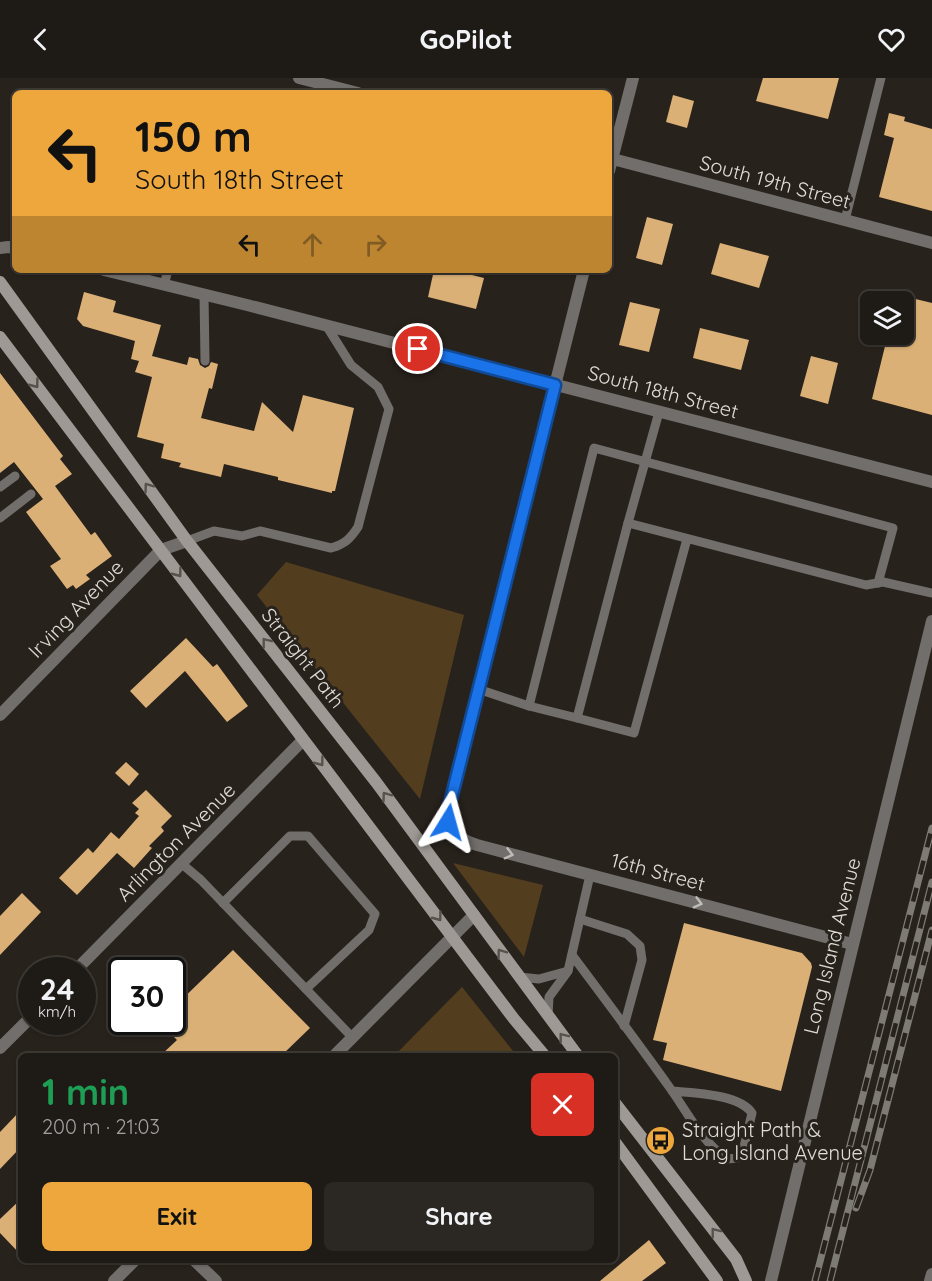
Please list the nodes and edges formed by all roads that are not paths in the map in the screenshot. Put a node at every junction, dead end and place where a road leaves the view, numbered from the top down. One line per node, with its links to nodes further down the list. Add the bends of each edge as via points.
1 (299, 78): 4 (street)
2 (633, 78): 5 (street)
3 (881, 78): 7 (lane)
4 (346, 90)
5 (612, 156)
6 (612, 163): 7 (street, South 19th Street)
7 (845, 220): 8 (street, South 19th Street)
8 (932, 243)
9 (116, 273): 13 (street, South 18th Street)
10 (167, 273): 13 (lane)
11 (583, 273): 18 (street)
12 (0, 282): 28 (main road, Straight Path, one-way to 12)
13 (164, 285): 14 (street, South 18th Street)
14 (204, 294): 15 (street, South 18th Street); 17 (lane)
15 (326, 325): 18 (street, South 18th Street); 28 (lane, via 351,365 378,387 389,408 358,527 350,540 331,548 260,531 242,536 214,531)
16 (0, 337): 29 (main road, one-way to 29)
17 (205, 361)
18 (555, 385): 19 (street, South 18th Street); 33 (street)
19 (659, 412): 20 (lane); 22 (street, South 18th Street)
20 (645, 462): 26 (lane); 30 (lane, via 893,528); 34 (lane, via 594,448)
21 (15, 476): 23 (lane)
22 (932, 482)
23 (0, 487)
24 (31, 494): 25 (lane)
25 (0, 518)
26 (628, 523): 27 (lane); 36 (lane)
27 (687, 539): 30 (lane, via 866,585); 36 (lane, via 634,733)
28 (187, 541): 29 (street, Irving Avenue); 41 (main road, Straight Path, one-way to 28, via 376,782)
29 (161, 550): 35 (street, Irving Avenue); 37 (main road, one-way to 37)
30 (878, 583): 31 (lane)
31 (932, 593)
32 (932, 621): 44 (street, Long Island Avenue)
33 (477, 689): 34 (lane); 39 (street, 16th Street, one-way to 39, via 447,815 451,828 477,845)
34 (529, 706): 36 (lane)
35 (0, 716)
36 (577, 718)
37 (303, 740): 38 (street, Arlington Avenue); 43 (main road, one-way to 43)
38 (182, 864): 40 (lane); 46 (street, Arlington Avenue)
39 (590, 875): 42 (lane); 44 (street, 16th Street, one-way to 44)
40 (223, 903): 49 (lane); 49 (lane, via 290,836 308,836 375,914 369,930)
41 (474, 915): 43 (street); 48 (main road, Straight Path, one-way to 41)
42 (580, 920): 45 (lane); 51 (lane, via 627,934 640,946 642,960)
43 (453, 936): 53 (street); 56 (main road)
44 (852, 944): 68 (street, Long Island Avenue)
45 (572, 955): 47 (lane); 51 (lane)
46 (89, 957)
47 (568, 971): 48 (lane, via 539,979); 50 (lane, via 549,997)
48 (519, 977): 50 (main road, Straight Path)
49 (306, 989): 53 (lane)
50 (548, 1017): 57 (main road, Straight Path, one-way to 50)
51 (624, 1026): 58 (lane)
52 (18, 1030): 54 (street)
53 (352, 1037): 55 (street)
54 (0, 1048)
55 (337, 1053)
56 (542, 1053)
57 (576, 1053)
58 (672, 1091): 58 (lane, via 715,1150 727,1159 738,1158 752,1113 747,1106 724,1097)
59 (618, 1107): 67 (main road, one-way to 59, via 736,1259)
60 (618, 1146): 66 (main road)
61 (132, 1263): 64 (street)
62 (197, 1263): 65 (street)
63 (932, 1274): 69 (street)
64 (114, 1281)
65 (216, 1281)
66 (717, 1281)
67 (746, 1281)
68 (771, 1281)
69 (930, 1281)

